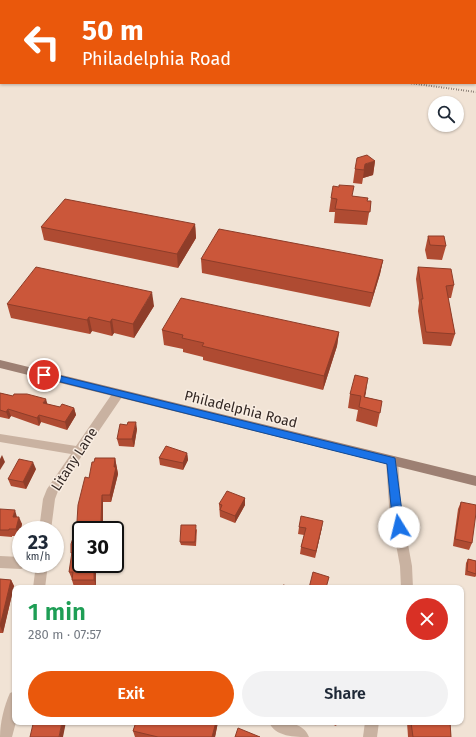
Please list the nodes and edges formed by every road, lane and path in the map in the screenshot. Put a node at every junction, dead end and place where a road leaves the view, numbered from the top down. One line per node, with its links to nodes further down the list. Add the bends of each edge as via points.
1 (0, 364): 2 (main road, Philadelphia Road)
2 (118, 394): 4 (street, Litany Lane); 5 (main road, Philadelphia Road)
3 (0, 438): 4 (street)
4 (79, 451): 7 (street, Litany Lane, via 53,489)
5 (392, 461): 6 (main road, Philadelphia Road); 12 (street, via 395,506)
6 (476, 481)
7 (46, 521)
8 (0, 562): 9 (street)
9 (12, 563)
10 (41, 573): 11 (street)
11 (39, 585)
12 (407, 585)
13 (12, 707): 16 (street)
14 (281, 725): 17 (street)
15 (372, 725): 18 (street)
16 (4, 732)
17 (302, 737)
18 (370, 737)

